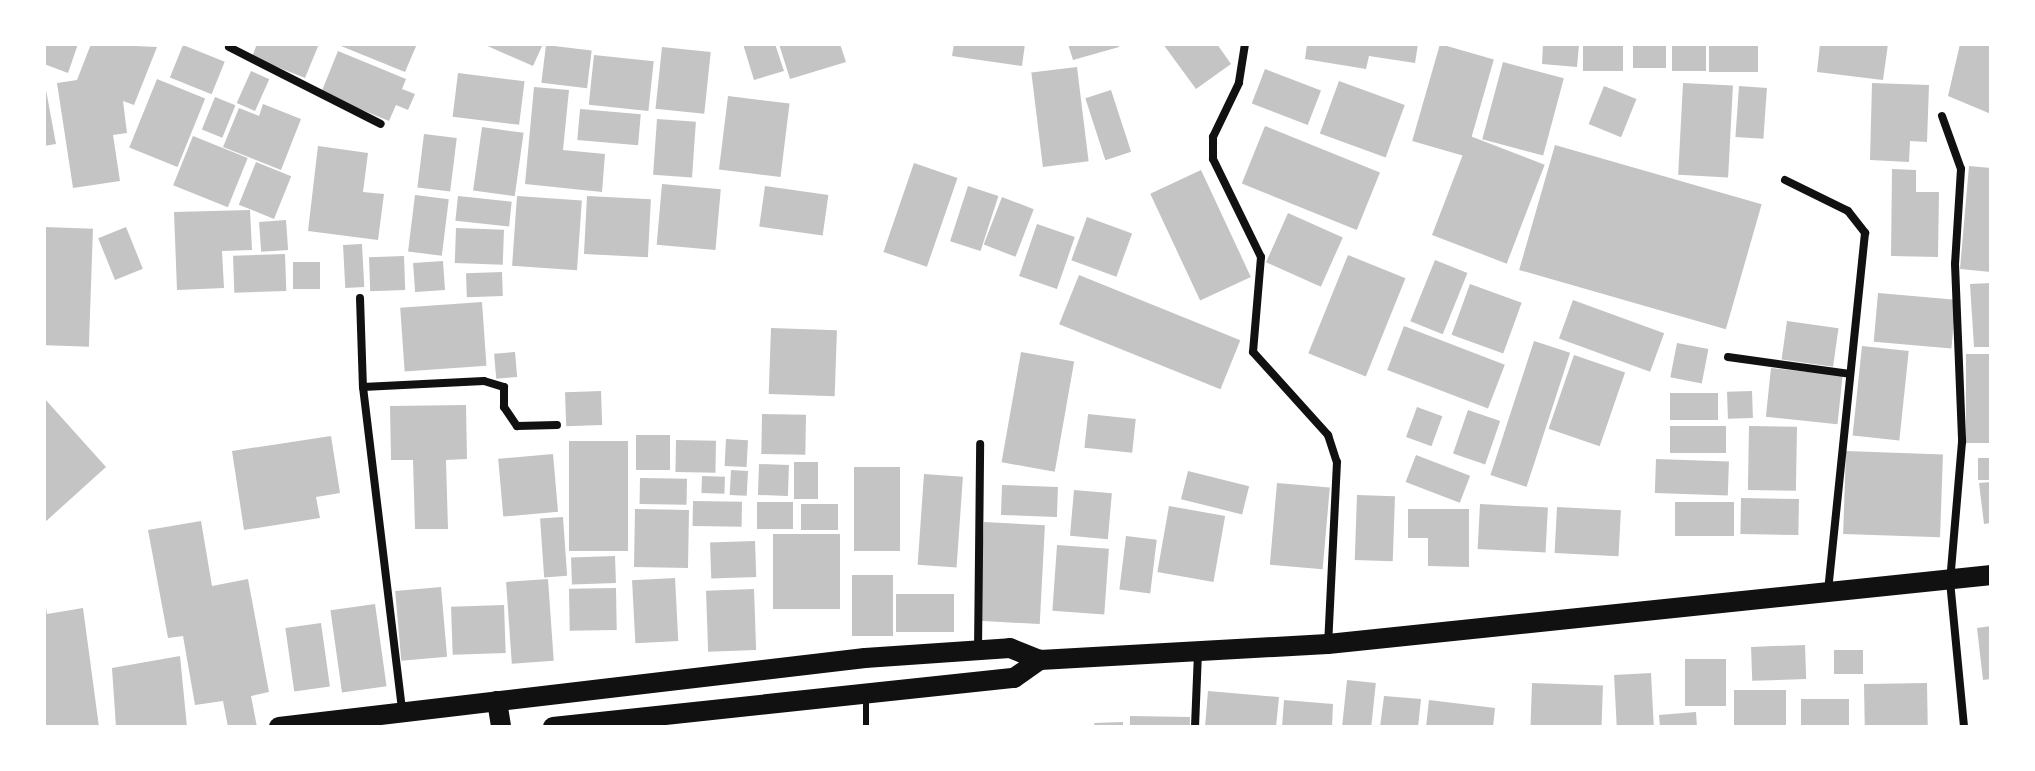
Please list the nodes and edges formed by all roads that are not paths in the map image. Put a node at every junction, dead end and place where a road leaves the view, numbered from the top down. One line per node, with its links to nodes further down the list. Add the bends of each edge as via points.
1 (1245, 44): 15 (street, via 1239,83 1213,137 1213,159 1261,257 1253,352 1328,435 1337,462)
2 (227, 45): 4 (street)
3 (1942, 116): 13 (street, via 1961,169 1955,264 1962,442)
4 (381, 124)
5 (1785, 180): 8 (street, via 1848,211 1865,233)
6 (360, 298): 9 (street)
7 (1728, 357): 8 (street)
8 (1850, 374): 14 (street)
9 (363, 387): 10 (street, via 484,381 504,387 504,407 517,426); 21 (street)
10 (557, 425)
11 (980, 444): 16 (street)
12 (1991, 575): 13 (main road)
13 (1950, 581): 14 (main road); 27 (street)
14 (1827, 594): 15 (main road)
15 (1328, 644): 17 (main road)
16 (978, 651): 18 (main road, via 1010,648); 20 (main road)
17 (1198, 653): 18 (main road); 26 (street)
18 (1040, 660): 19 (main road, via 1014,678)
19 (866, 691): 24 (main road); 25 (lane)
20 (497, 701): 21 (main road); 23 (main road)
21 (402, 711): 22 (main road)
22 (279, 727)
23 (501, 727)
24 (553, 727)
25 (866, 727)
26 (1195, 727)
27 (1964, 727)

